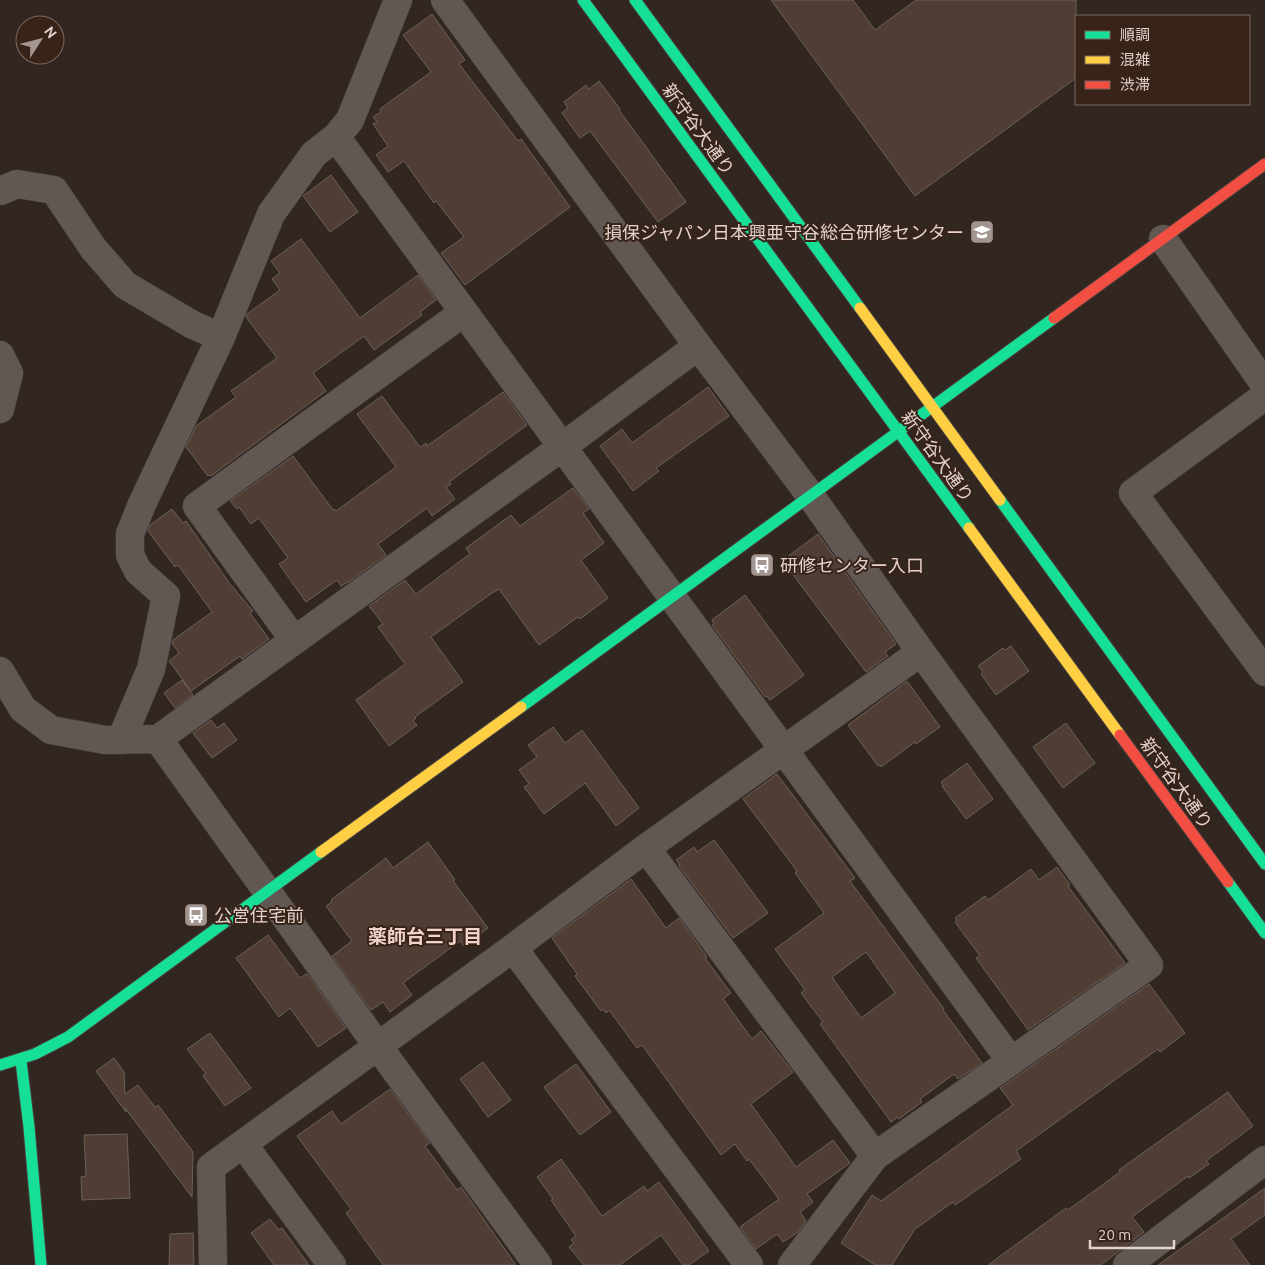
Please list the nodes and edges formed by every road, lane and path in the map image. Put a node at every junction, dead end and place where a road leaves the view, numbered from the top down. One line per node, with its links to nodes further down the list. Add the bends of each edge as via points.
1 (398, 0): 5 (street, via 350,120)
2 (445, 0): 11 (street)
3 (583, 0): 17 (street, 新守谷大通り)
4 (635, 0): 15 (street, 新守谷大通り)
5 (336, 137): 9 (street); 10 (street, via 314,154 271,214)
6 (1265, 164): 8 (street)
7 (0, 191): 10 (street, via 17,184 54,190 93,248 125,285 193,325)
8 (1163, 239): 13 (street); 15 (street)
9 (464, 312): 18 (street); 21 (street, via 197,506)
10 (222, 337): 26 (street, via 130,534 130,556 138,571 166,596 151,669)
11 (698, 346): 18 (street); 19 (street)
12 (0, 355): 16 (street, via 9,373)
13 (1265, 385)
14 (1265, 396): 24 (street, via 1133,493)
15 (931, 408): 17 (street); 29 (street, 新守谷大通り)
16 (0, 409)
17 (898, 432): 19 (street); 31 (street, 新守谷大通り)
18 (562, 447): 20 (street); 21 (street)
19 (810, 495): 20 (street); 22 (street)
20 (671, 596): 27 (street); 30 (street)
21 (294, 640): 25 (street)
22 (921, 652): 27 (street); 35 (street, via 1149,965)
23 (0, 671): 26 (street, via 23,709 51,730)
24 (1265, 672)
25 (158, 739): 26 (street); 30 (street)
26 (121, 740)
27 (784, 749): 28 (street); 35 (street)
28 (646, 848): 32 (street); 38 (street)
29 (1265, 864)
30 (267, 891): 33 (street); 34 (street, via 68,1037)
31 (1265, 933)
32 (513, 948): 33 (street); 45 (street)
33 (377, 1045): 37 (street); 44 (street)
34 (21, 1061): 36 (street); 41 (street)
35 (1011, 1061): 38 (street)
36 (0, 1065)
37 (243, 1144): 42 (street, via 211,1167); 43 (street)
38 (875, 1156): 46 (street)
39 (1265, 1160): 40 (street)
40 (1145, 1260)
41 (41, 1265)
42 (213, 1265)
43 (332, 1265)
44 (538, 1265)
45 (749, 1265)
46 (792, 1265)

